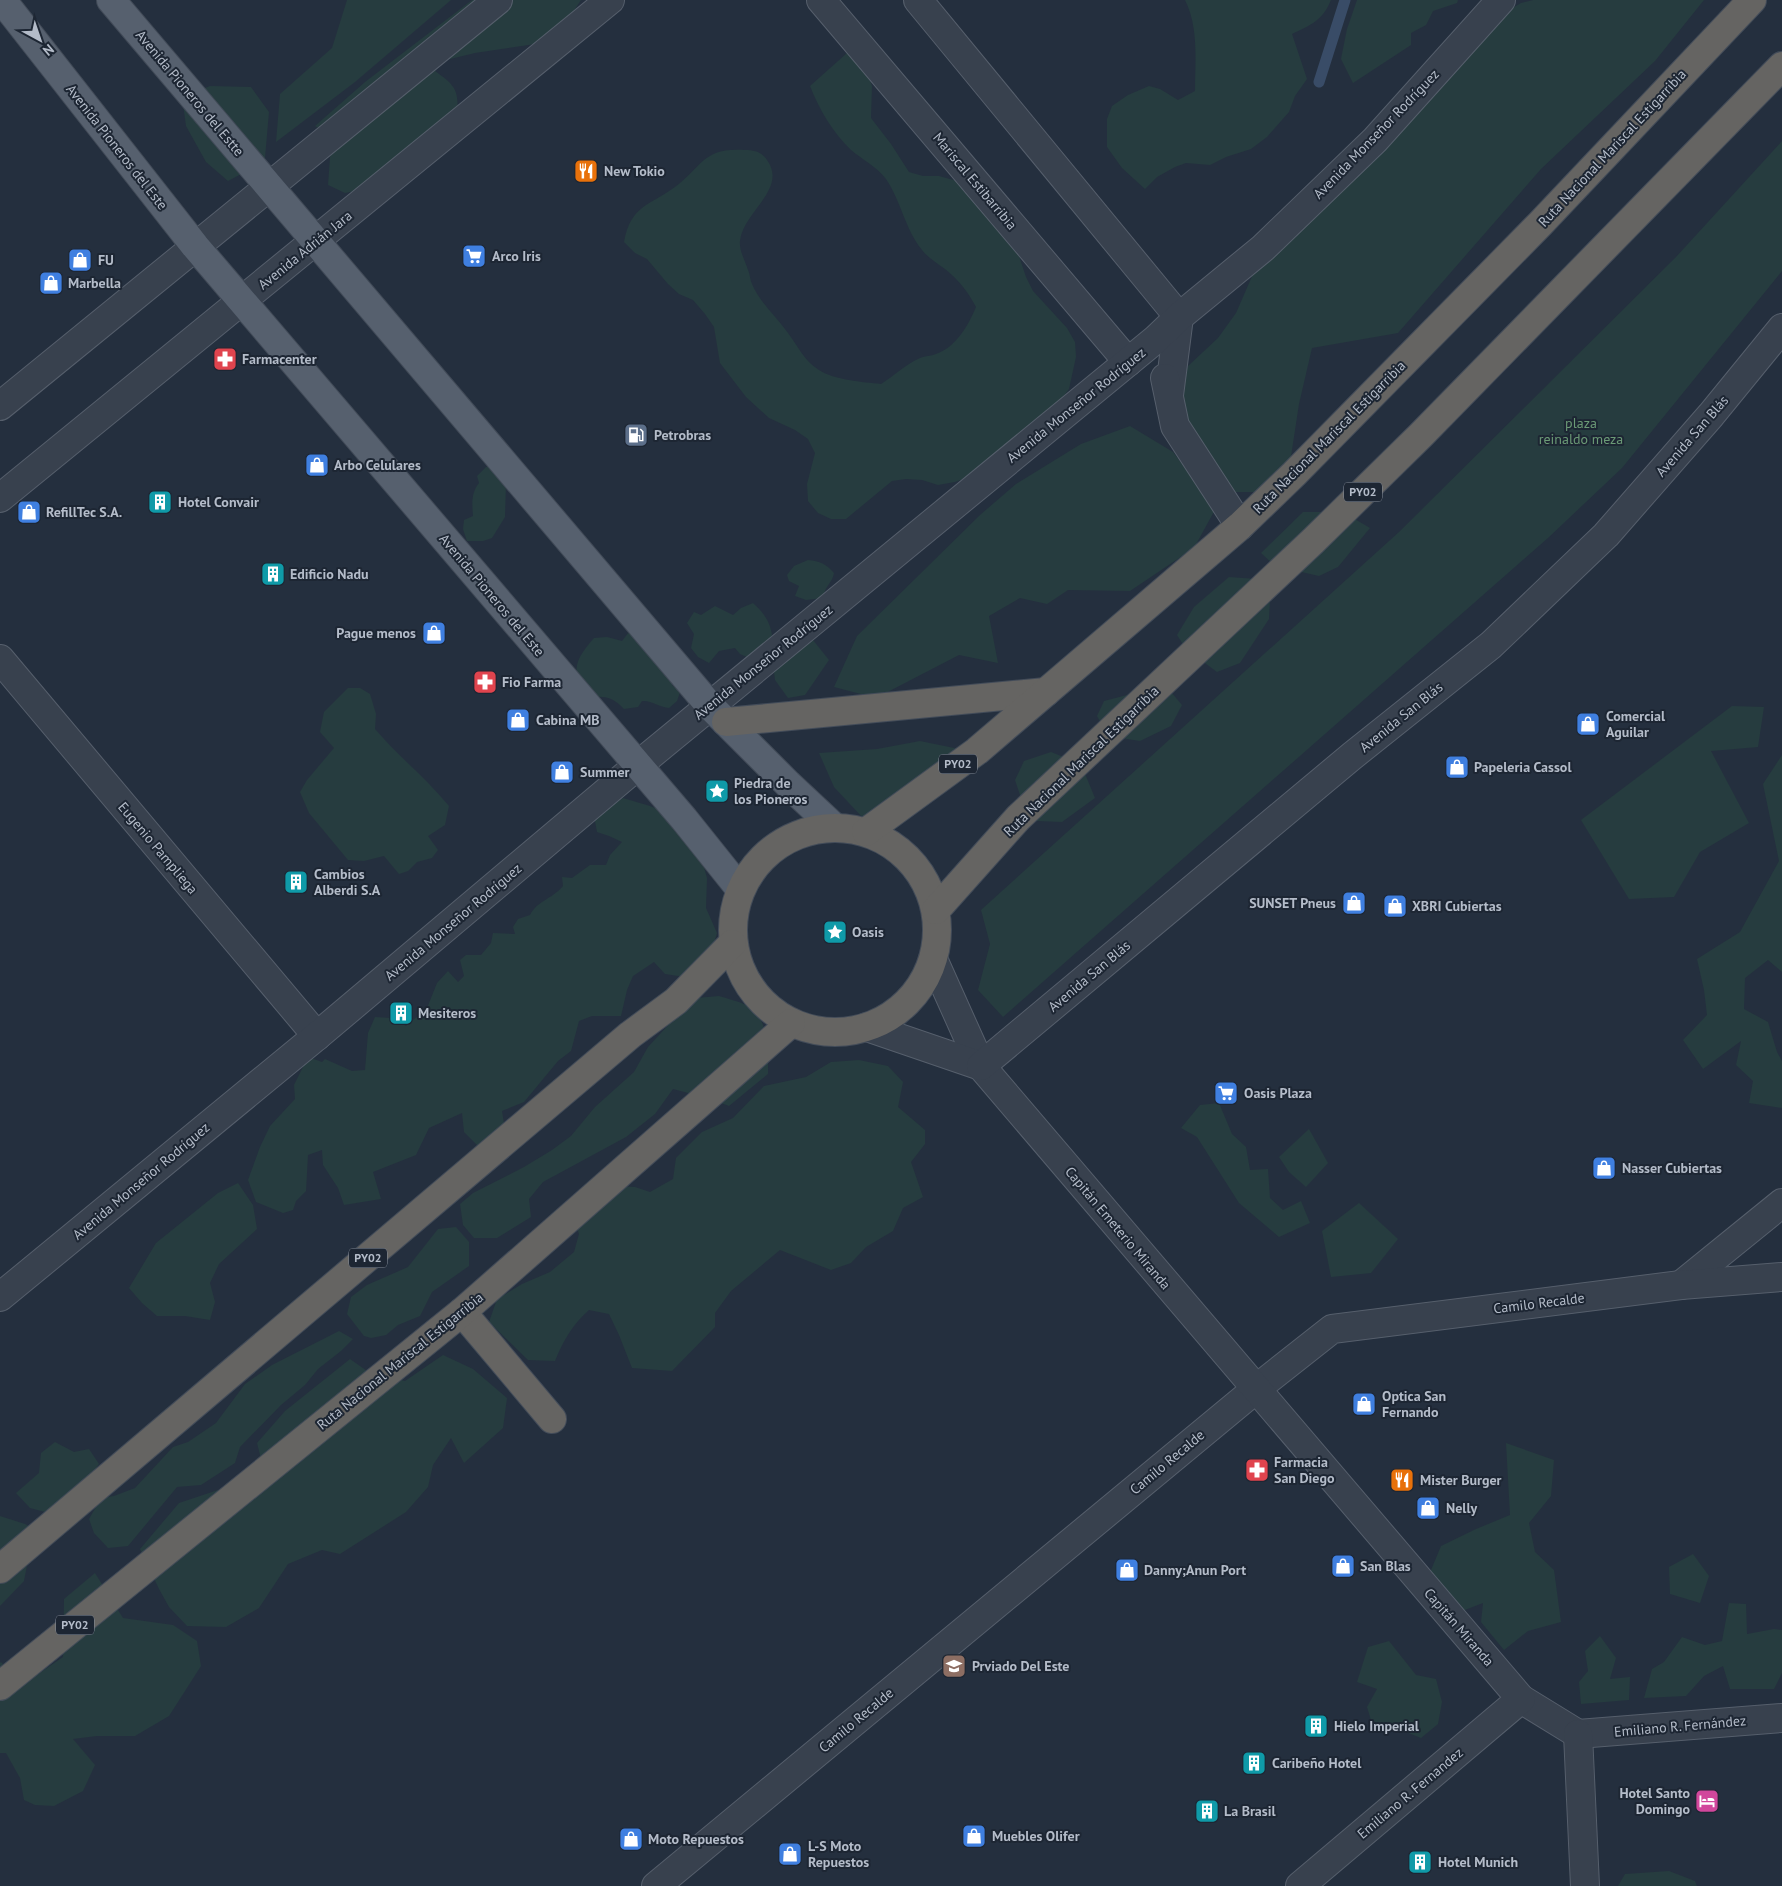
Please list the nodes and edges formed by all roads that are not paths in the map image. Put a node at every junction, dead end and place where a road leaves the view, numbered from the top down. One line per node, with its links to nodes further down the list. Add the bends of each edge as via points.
1 (2, 0): 12 (main road, Avenida Pioneros del Este)
2 (111, 0): 10 (main road, Avenida Pioneros del Estte)
3 (498, 0): 10 (street)
4 (610, 0): 11 (street, Avenida Adrián Jara)
5 (821, 0): 17 (street, Mariscal Estibarribia)
6 (918, 0): 14 (street)
7 (1501, 0): 14 (street, Avenida Monseñor Rodríguez, via 1375,140 1263,248)
8 (1752, 0): 21 (highway, Ruta Nacional Mariscal Estigarribia / PY02, via 1540,224)
9 (1782, 66): 29 (highway, Ruta Nacional Mariscal Estigarribia / PY02, via 1422,435 1018,818)
10 (268, 186): 11 (main road, Avenida Pioneros del Estte); 12 (street)
11 (315, 241): 13 (street, Avenida Adrián Jara); 24 (main road)
12 (195, 246): 13 (main road, Avenida Pioneros del Este); 19 (street)
13 (242, 302): 20 (street, Avenida Adrián Jara); 25 (main road, Avenida Pioneros del Este)
14 (1179, 317): 16 (street, Avenida Monseñor Rodríguez); 18 (street)
15 (1782, 328): 35 (street, Avenida San Blás, via 1711,415 1606,534 1491,645 1352,756)
16 (1156, 339): 17 (street, Avenida Monseñor Rodríguez); 18 (street)
17 (1128, 362): 24 (street, Avenida Monseñor Rodríguez)
18 (1168, 395): 21 (street, via 1175,426)
19 (0, 406)
20 (0, 498)
21 (1240, 526): 23 (highway, Ruta Nacional Mariscal Estigarribia / PY02)
22 (0, 659): 34 (street, Eugenio Pampliega)
23 (1046, 692): 24 (highway); 27 (highway, Ruta Nacional Mariscal Estigarribia / PY02, via 976,751)
24 (718, 714): 25 (street, Avenida Monseñor Rodríguez); 26 (main road)
25 (638, 766): 28 (main road, Avenida Pioneros del Este); 34 (street, Avenida Monseñor Rodríguez)
26 (834, 827): 27 (highway); 28 (highway, via 805,831 778,844 756,863)
27 (866, 832): 29 (highway, via 891,843 912,861 927,884)
28 (740, 889): 30 (highway, via 732,916)
29 (936, 910): 31 (highway)
30 (732, 944): 32 (highway, via 742,977 762,1004); 43 (highway, PY02, via 676,1001 630,1035)
31 (933, 959): 33 (highway, via 919,988 896,1012); 35 (street, Capitán Emeterio Miranda)
32 (791, 1023): 33 (highway, via 824,1032); 40 (highway, Ruta Nacional Mariscal Estigarribia / PY02)
33 (867, 1027): 35 (street)
34 (317, 1036): 39 (street, Avenida Monseñor Rodríguez)
35 (981, 1066): 41 (street, Capitán Emeterio Miranda)
36 (1782, 1203): 38 (street)
37 (1782, 1278): 38 (street, Camilo Recalde)
38 (1681, 1285): 41 (street, Camilo Recalde, via 1332,1329)
39 (0, 1297)
40 (462, 1312): 42 (highway); 44 (highway, Ruta Nacional Mariscal Estigarribia / PY02)
41 (1256, 1389): 45 (street, Capitán Miranda); 48 (street, Camilo Recalde)
42 (552, 1419)
43 (0, 1569)
44 (0, 1686)
45 (1521, 1699): 47 (street, Capitán Miranda); 49 (street, Emiliano R. Fernandez)
46 (1782, 1718): 47 (street, Emiliano R. Fernández)
47 (1578, 1734): 50 (street)
48 (656, 1886)
49 (1300, 1886)
50 (1585, 1886)

